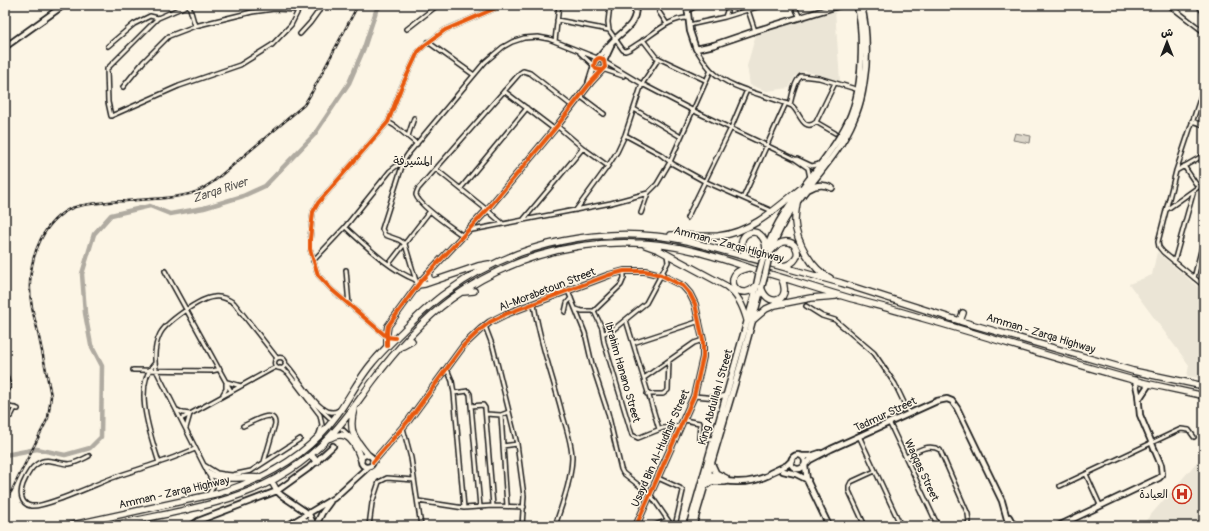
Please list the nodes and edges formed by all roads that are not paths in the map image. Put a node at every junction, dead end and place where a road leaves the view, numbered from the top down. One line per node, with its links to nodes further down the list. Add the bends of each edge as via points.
1 (64, 5): 47 (street)
2 (189, 5): 29 (street); 35 (street)
3 (301, 5): 22 (street)
4 (312, 5): 23 (street)
5 (323, 5): 23 (street)
6 (438, 5): 36 (street)
7 (504, 5): 45 (street, via 445,30)
8 (559, 5): 32 (street)
9 (636, 5): 41 (street, via 633,20 626,31)
10 (687, 5): 25 (street)
11 (698, 5): 25 (street)
12 (729, 5): 28 (street)
13 (764, 5): 21 (street)
14 (794, 5): 31 (street)
15 (839, 5): 31 (street)
16 (857, 5): 43 (main road)
17 (862, 5): 43 (main road)
18 (1169, 5): 39 (street)
19 (1198, 5): 27 (street)
20 (610, 6): 37 (street)
21 (759, 6): 24 (street)
22 (298, 10): 29 (street, via 291,25 272,45 240,65 179,86 111,116 107,69); 35 (street, via 252,12)
23 (320, 10): 40 (street)
24 (748, 10): 28 (street); 38 (street)
25 (687, 11): 30 (street)
26 (659, 12): 33 (street)
27 (1204, 13)
28 (725, 17): 34 (street)
29 (158, 18): 46 (street, via 150,16 134,24)
30 (688, 18): 33 (street); 34 (street)
31 (800, 18): 38 (street)
32 (557, 20): 37 (street); 44 (street)
33 (667, 24): 42 (street)
34 (689, 25): 48 (street)
35 (195, 26): 62 (street, via 169,36)
36 (407, 29)
37 (609, 30): 41 (street)
38 (755, 31): 48 (street)
39 (1204, 32)
40 (300, 34)
41 (614, 40): 42 (street, via 625,51); 50 (street); 52 (street)
42 (643, 40): 51 (street)
43 (864, 40): 65 (main road); 99 (main road, via 865,78 858,109 845,138)
44 (555, 41): 49 (street); 56 (street, via 538,37 512,42 491,57)
45 (428, 42): 56 (street); 78 (street, via 418,52)
46 (108, 46)
47 (5, 47)
48 (696, 49): 55 (street)
49 (577, 51): 50 (street); 53 (street)
50 (598, 58): 52 (street); 53 (street, via 594,61)
51 (658, 58): 58 (street); 60 (street)
52 (605, 61): 54 (street); 57 (street)
53 (594, 66): 54 (street); 61 (street)
54 (602, 70): 57 (street); 61 (street)
55 (711, 70): 58 (street); 64 (street)
56 (474, 75): 87 (street)
57 (632, 79): 60 (street)
58 (705, 80): 74 (street)
59 (836, 83): 65 (street); 70 (street, via 800,76); 79 (street)
60 (642, 84): 73 (street); 74 (street)
61 (588, 86): 67 (street)
62 (123, 87)
63 (1204, 87): 68 (street)
64 (747, 90): 70 (street); 82 (street)
65 (858, 90): 94 (main road, via 845,128)
66 (504, 91): 71 (street, via 520,72 527,71); 72 (street); 97 (street)
67 (580, 96): 71 (street); 75 (street)
68 (1199, 101): 69 (street); 77 (street)
69 (1204, 103)
70 (788, 104): 79 (street, via 797,110 805,124 811,125); 88 (street)
71 (572, 106): 81 (street)
72 (528, 108): 81 (street); 104 (street)
73 (634, 109): 84 (street); 86 (street)
74 (692, 110): 82 (street); 86 (street)
75 (604, 114)
76 (414, 118): 85 (street)
77 (1192, 121): 80 (street); 98 (street)
78 (388, 122): 85 (street); 136 (street, via 313,212 310,249)
79 (816, 122): 83 (street)
80 (1204, 125)
81 (556, 128): 89 (street); 112 (street)
82 (731, 128): 88 (street); 101 (street)
83 (835, 133)
84 (625, 135): 93 (street); 95 (street)
85 (408, 136): 87 (street)
86 (682, 137): 93 (street)
87 (416, 144): 92 (street)
88 (768, 146): 91 (street); 109 (street)
89 (583, 148): 95 (street); 120 (street)
90 (1204, 155): 96 (street)
91 (796, 159): 94 (street, via 812,166); 100 (street, via 808,168)
92 (404, 160): 122 (street, via 390,171); 128 (street, via 382,229 385,235)
93 (670, 162): 101 (street); 108 (street)
94 (820, 164): 99 (main road)
95 (608, 166): 113 (street)
96 (1184, 166): 98 (street); 103 (street)
97 (437, 170): 104 (street); 115 (street, via 416,193)
98 (1176, 171): 114 (street)
99 (816, 173): 100 (main road); 106 (main road)
100 (810, 178): 106 (main road)
101 (704, 181): 109 (street); 119 (street)
102 (1204, 183): 103 (street)
103 (1198, 187): 107 (street)
104 (461, 188): 112 (street)
105 (832, 188): 106 (main road, via 819,185)
106 (803, 190): 110 (main road); 116 (highway); 129 (main road, via 779,219)
107 (1194, 190): 114 (street); 138 (street)
108 (648, 194): 113 (street); 117 (street)
109 (743, 198): 111 (street)
110 (796, 203): 129 (main road); 154 (highway, via 797,233 811,262 823,275)
111 (765, 209): 116 (street); 118 (street)
112 (487, 210): 121 (street); 123 (street)
113 (576, 210): 120 (street)
114 (1166, 210): 138 (street, via 1158,244)
115 (430, 211): 124 (street); 128 (street)
116 (772, 211): 118 (highway)
117 (641, 213)
118 (766, 215): 125 (highway, via 746,228 724,235)
119 (687, 218)
120 (524, 219): 121 (street)
121 (502, 224): 123 (street)
122 (345, 227): 136 (street); 139 (street)
123 (467, 231): 124 (street)
124 (463, 236): 147 (street)
125 (655, 236): 134 (highway, Amman - Zarqa Highway); 140 (highway, Amman - Zarqa Highway, via 618,235 573,239 526,250)
126 (1204, 239): 151 (street)
127 (635, 243): 130 (highway, Amman - Zarqa Highway, via 598,243); 131 (highway); 143 (highway, Amman - Zarqa Highway, via 658,244 688,250)
128 (405, 244): 139 (street); 153 (street)
129 (768, 250): 132 (main road); 134 (highway, via 760,234 748,233 741,242 743,251); 141 (highway, via 783,241 791,242 796,248 798,255 795,262)
130 (554, 251): 133 (highway); 142 (highway, Amman - Zarqa Highway)
131 (668, 255): 135 (highway); 137 (street)
132 (767, 256): 155 (main road, King Abdullah I Street, bridge, via 765,275); 155 (main road, King Abdullah I Street, bridge, via 759,273)
133 (556, 257)
134 (749, 258): 141 (highway, Amman - Zarqa Highway)
135 (675, 259): 137 (street); 171 (highway, via 730,289)
136 (313, 261): 163 (street, via 318,275 325,284)
137 (668, 262): 148 (street)
138 (1174, 262): 151 (street)
139 (389, 264): 153 (street)
140 (494, 264): 152 (highway, via 478,266); 177 (highway, Amman - Zarqa Highway, via 440,297)
141 (778, 266): 154 (highway, Amman - Zarqa Highway)
142 (506, 267): 149 (highway); 159 (highway, Amman - Zarqa Highway)
143 (749, 267): 150 (highway, Amman - Zarqa Highway); 155 (highway, via 735,275 735,286 738,291 744,293)
144 (346, 270): 163 (street)
145 (165, 271): 166 (street)
146 (624, 271): 148 (street, Al-Morabetoun Street, via 644,271); 158 (street, Al-Morabetoun Street); 167 (street, via 621,285)
147 (428, 274): 152 (highway); 153 (street)
148 (661, 275): 170 (street, via 646,303); 172 (street, Usayd Bin Al-Hudhair Street, via 686,289 695,304)
149 (498, 278)
150 (781, 278): 155 (highway, via 784,290 783,296 778,300 766,297); 160 (highway, Amman - Zarqa Highway)
151 (1194, 278): 156 (street)
152 (432, 281): 153 (highway)
153 (417, 282): 176 (street, via 388,326)
154 (841, 283): 173 (highway, Amman - Zarqa Highway)
155 (759, 286): 171 (main road, King Abdullah I Street)
156 (1204, 286)
157 (474, 290): 159 (highway)
158 (568, 292): 161 (street); 162 (street, Al-Morabetoun Street)
159 (459, 293): 182 (highway, Amman - Zarqa Highway, via 427,318)
160 (841, 295): 171 (highway, via 775,305); 200 (highway, Amman - Zarqa Highway)
161 (571, 298): 165 (street); 168 (street)
162 (534, 304): 174 (street, Al-Morabetoun Street, via 506,314); 307 (street, via 537,325 571,450 571,468 566,493)
163 (349, 305): 176 (street)
164 (806, 306): 223 (street, via 822,316 837,321 872,351 895,384)
165 (576, 309): 167 (street); 284 (street, via 605,402 621,469)
166 (186, 310): 183 (street, via 209,298 220,297 230,300); 185 (street, via 167,324 160,334 155,348); 191 (street)
167 (594, 311): 175 (street, Ibrahim Hanano Street)
168 (565, 312)
169 (963, 313): 173 (highway)
170 (626, 320): 175 (street); 180 (street)
171 (750, 320): 188 (main road, King Abdullah I Street)
172 (700, 321): 178 (street, Usayd Bin Al-Hudhair Street); 180 (street)
173 (960, 321): 205 (highway, Amman - Zarqa Highway, via 1133,371)
174 (485, 326): 192 (street, Al-Morabetoun Street, via 464,345); 222 (street, via 493,347)
175 (604, 333): 237 (street, Ibrahim Hanano Street, via 604,342 632,435 638,438)
176 (387, 337): 177 (street); 181 (street)
177 (395, 338): 181 (highway, Amman - Zarqa Highway)
178 (703, 340): 184 (street, via 694,343); 212 (street, Usayd Bin Al-Hudhair Street, via 703,357)
179 (412, 341): 182 (highway)
180 (633, 343): 199 (street)
181 (387, 346): 219 (highway, Amman - Zarqa Highway, via 363,374)
182 (399, 348): 216 (highway, Amman - Zarqa Highway)
183 (277, 358): 186 (street); 187 (street, via 282,358)
184 (669, 361): 199 (street); 209 (street, via 668,390 663,394)
185 (155, 363): 194 (street); 195 (street)
186 (274, 363): 190 (street); 196 (street)
187 (285, 363): 189 (street); 190 (street)
188 (738, 363): 210 (main road, King Abdullah I Street); 262 (main road, King Abdullah I Street)
189 (288, 367): 202 (street); 219 (street, via 324,410 334,412)
190 (278, 368): 196 (street); 197 (street)
191 (220, 369): 195 (street); 201 (street)
192 (447, 369): 208 (street); 235 (street, Al-Morabetoun Street)
193 (133, 370): 194 (street)
194 (150, 370): 195 (street); 263 (street, via 144,390 144,404)
195 (156, 370): 221 (street)
196 (270, 370): 204 (street)
197 (286, 371): 202 (street); 240 (street, via 320,415 322,425)
198 (6, 376): 206 (street, via 9,386)
199 (644, 378): 209 (street)
200 (1135, 380): 203 (highway, Amman - Zarqa Highway); 215 (street)
201 (226, 381): 204 (street); 207 (street); 211 (street, via 226,389)
202 (299, 384): 229 (street)
203 (1149, 384): 213 (highway, Amman - Zarqa Highway); 215 (street)
204 (241, 386): 207 (street)
205 (1204, 386)
206 (5, 391)
207 (231, 391): 211 (street)
208 (454, 393): 220 (street, via 469,392); 293 (street)
209 (647, 394): 237 (street)
210 (727, 394): 214 (street); 217 (main road, King Abdullah I Street)
211 (222, 396): 224 (street)
212 (694, 396): 214 (street); 230 (street, Usayd Bin Al-Hudhair Street)
213 (1204, 396)
214 (717, 398): 217 (street)
215 (1139, 399): 244 (street, via 1140,415)
216 (356, 404): 242 (highway, Amman - Zarqa Highway); 253 (highway, via 352,430)
217 (724, 404): 243 (main road, King Abdullah I Street)
218 (5, 406): 227 (street, via 17,408 11,416)
219 (343, 406): 240 (highway, Amman - Zarqa Highway)
220 (471, 406): 225 (street, via 484,406); 292 (street)
221 (176, 409): 224 (street); 228 (street)
222 (509, 412): 226 (street); 245 (street)
223 (909, 413): 231 (street, Tadmur Street); 296 (street, Tadmur Street, via 937,401 952,401)
224 (190, 414): 228 (street); 234 (street)
225 (486, 414): 226 (street); 289 (street)
226 (500, 415): 247 (street)
227 (5, 417)
228 (181, 418): 234 (street)
229 (330, 418)
230 (684, 420): 233 (street, Usayd Bin Al-Hudhair Street); 243 (street, via 700,423 699,438)
231 (889, 422): 238 (street, Tadmur Street); 256 (street, Waqqas Street)
232 (243, 426): 259 (street, via 266,416 274,419 275,424)
233 (682, 426): 237 (street, Ibrahim Hanano Street); 276 (street, Usayd Bin Al-Hudhair Street)
234 (186, 428): 249 (street)
235 (403, 428): 251 (street, Al-Morabetoun Street); 277 (street)
236 (342, 429): 248 (street)
237 (659, 429)
238 (859, 436): 250 (street, Tadmur Street); 269 (street)
239 (1194, 437): 244 (street, via 1189,430 1183,429)
240 (318, 438): 275 (highway, Amman - Zarqa Highway, via 287,463)
241 (300, 439): 259 (street)
242 (328, 439): 252 (highway, Amman - Zarqa Highway); 258 (highway, via 338,435 348,437 357,448)
243 (713, 439): 273 (main road, King Abdullah I Street)
244 (1151, 443): 271 (street); 288 (street, via 1162,468 1161,477)
245 (517, 444): 247 (street); 291 (street)
246 (334, 446): 260 (street)
247 (502, 446): 290 (street)
248 (359, 447): 253 (street); 258 (street)
249 (195, 449): 263 (street); 264 (street)
250 (831, 449): 255 (street, Tadmur Street, via 811,456); 265 (street, Tadmur Street)
251 (382, 452): 253 (street); 261 (street, Al-Morabetoun Street)
252 (312, 455): 260 (highway); 280 (highway, Amman - Zarqa Highway)
253 (368, 455): 258 (street); 261 (street)
254 (89, 456): 263 (street, via 67,464 48,460 37,464 29,473 21,490 24,502 31,506 43,504 116,476)
255 (801, 456): 257 (street, via 795,456); 265 (street)
256 (906, 457): 316 (street, Waqqas Street); 317 (street, via 926,447 931,446 940,450 968,514 969,522)
257 (792, 460): 267 (street, via 792,465); 274 (street)
258 (362, 461): 266 (street); 272 (street)
259 (264, 462): 264 (street, via 253,470 232,474 219,474)
260 (317, 462): 283 (street)
261 (373, 462): 266 (street, Al-Morabetoun Street)
262 (711, 462): 273 (main road, King Abdullah I Street); 278 (main road, via 716,472)
263 (159, 463)
264 (204, 465): 270 (street)
265 (805, 465): 267 (street); 279 (street)
266 (368, 467): 272 (street)
267 (796, 469): 268 (street); 279 (street)
268 (783, 471): 274 (street); 279 (street)
269 (876, 471): 314 (street, via 851,482 849,486); 315 (street)
270 (209, 473): 275 (highway, via 222,478); 285 (street, via 213,487)
271 (1086, 474): 282 (street); 288 (street)
272 (358, 475): 286 (street)
273 (705, 475): 278 (street); 281 (main road, King Abdullah I Street); 311 (main road, King Abdullah I Street)
274 (769, 475): 278 (street, via 750,482)
275 (261, 478): 285 (highway, Amman - Zarqa Highway, via 237,488)
276 (658, 478): 284 (street, Usayd Bin Al-Hudhair Street); 310 (street, via 683,491)
277 (414, 480): 287 (street); 304 (street, via 387,478 379,482 372,503)
278 (727, 480): 281 (main road, via 711,482)
279 (808, 480): 313 (street)
280 (272, 482): 283 (highway); 300 (highway, Amman - Zarqa Highway, via 219,502)
281 (704, 486): 312 (main road, King Abdullah I Street)
282 (1060, 486)
283 (277, 491): 295 (street); 301 (street)
284 (650, 494): 298 (street); 308 (street, Usayd Bin Al-Hudhair Street)
285 (206, 496): 299 (highway, Amman - Zarqa Highway)
286 (334, 498): 294 (street); 303 (street)
287 (418, 501): 293 (street); 305 (street)
288 (1100, 505): 320 (street)
289 (493, 506): 290 (street); 292 (street)
290 (507, 506): 291 (street)
291 (524, 506): 306 (street)
292 (480, 507): 293 (street)
293 (464, 508)
294 (316, 510): 295 (street); 303 (street)
295 (309, 514): 297 (street); 303 (street)
296 (1007, 515): 318 (street); 319 (street)
297 (298, 520): 302 (street); 303 (street, via 305,520)
298 (668, 520): 309 (street); 310 (street)
299 (68, 526)
300 (110, 526)
301 (191, 526)
302 (287, 526)
303 (315, 526)
304 (369, 526)
305 (421, 526)
306 (522, 526)
307 (555, 526)
308 (636, 526)
309 (653, 526)
310 (674, 526)
311 (689, 526)
312 (693, 526)
313 (829, 526)
314 (865, 526)
315 (901, 526)
316 (938, 526)
317 (965, 526)
318 (1009, 526)
319 (1014, 526)
320 (1058, 526)

